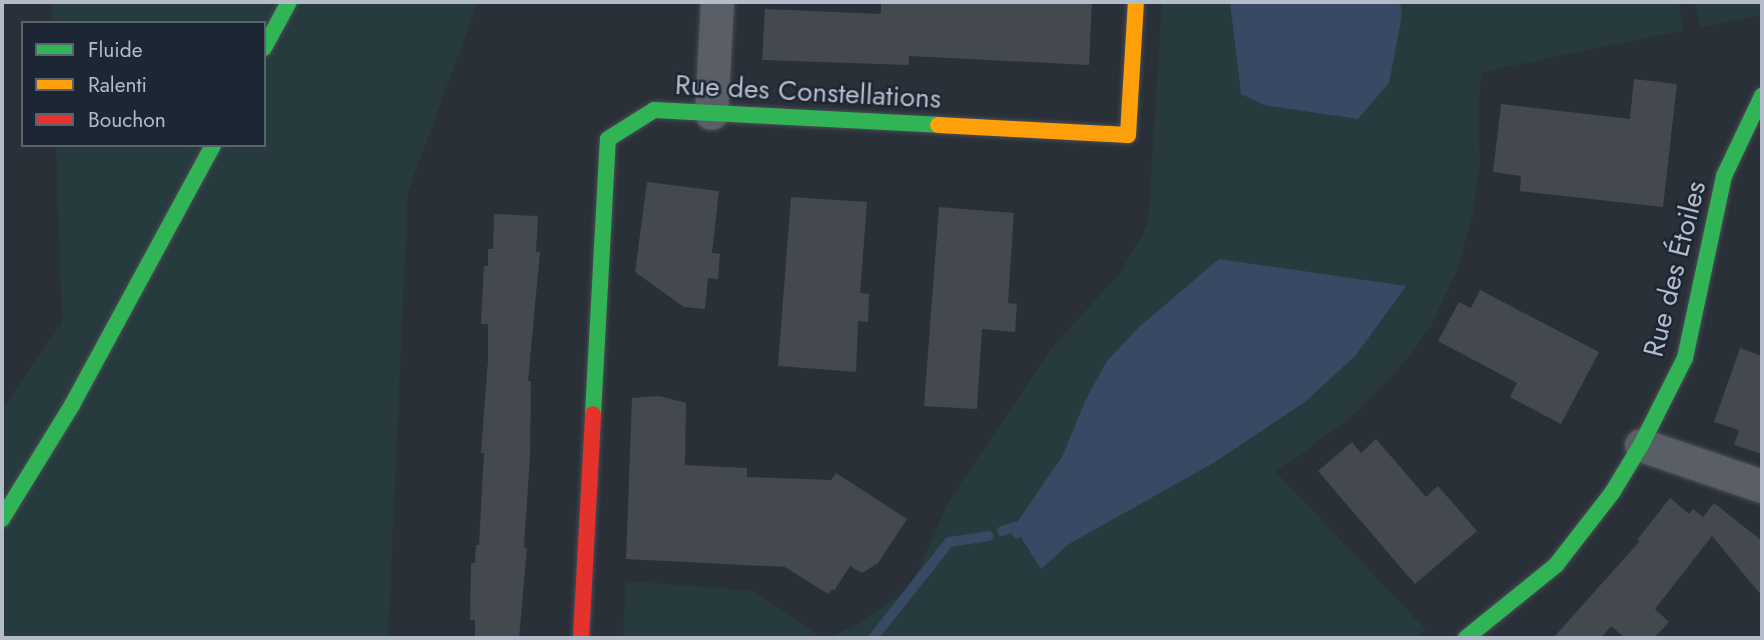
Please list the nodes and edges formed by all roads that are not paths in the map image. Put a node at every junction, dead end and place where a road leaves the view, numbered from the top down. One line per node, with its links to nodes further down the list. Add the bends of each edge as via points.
1 (289, 2): 4 (street)
2 (717, 2): 6 (street)
3 (1136, 2): 6 (street, Rue des Constellations, via 1128,135)
4 (266, 44)
5 (1762, 96): 8 (street, Rue des Étoiles, via 1724,176 1685,358)
6 (711, 113): 11 (street, Rue des Constellations, via 654,110 608,139)
7 (212, 147): 10 (street, via 72,405)
8 (1641, 445): 9 (street); 12 (street, Rue des Étoiles, via 1612,493 1556,565)
9 (1762, 486)
10 (2, 519)
11 (582, 638)
12 (1466, 638)

